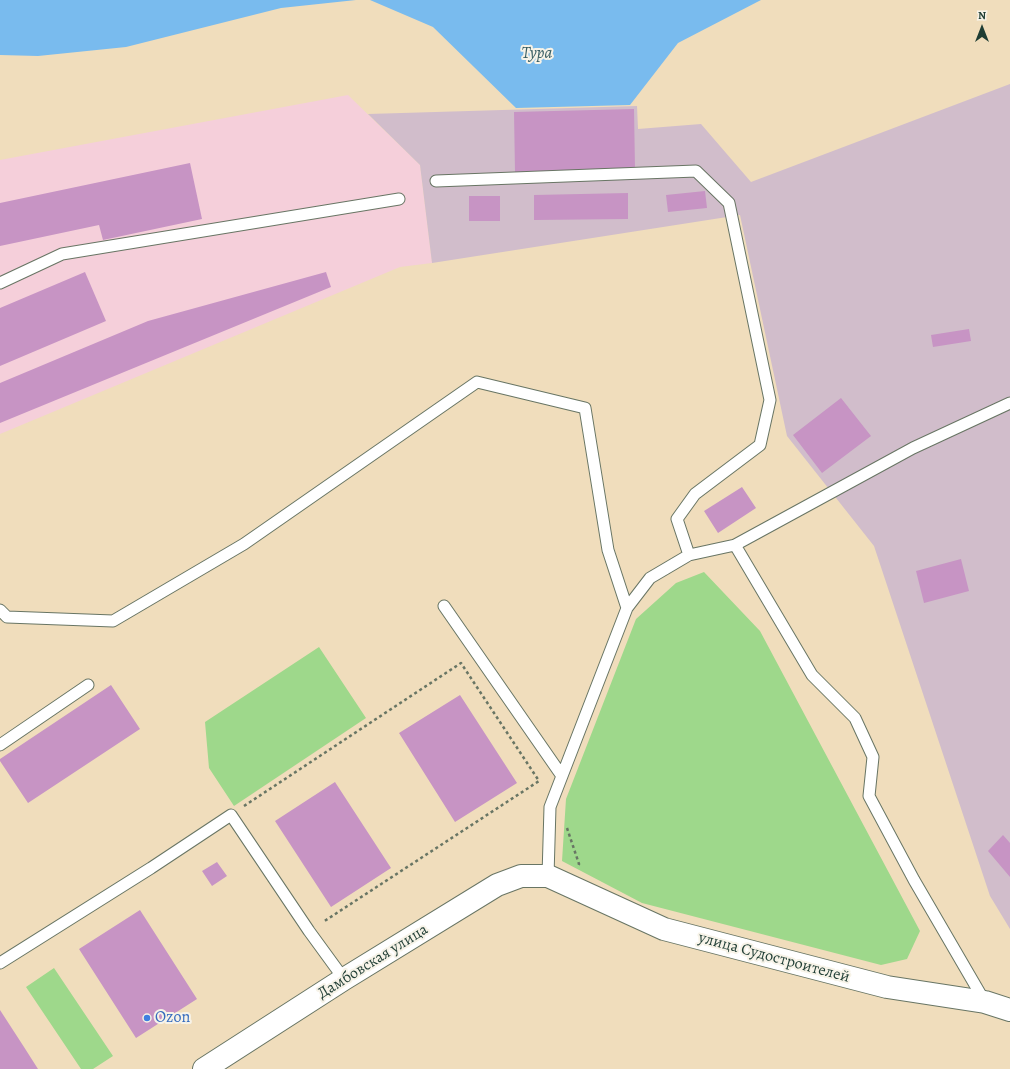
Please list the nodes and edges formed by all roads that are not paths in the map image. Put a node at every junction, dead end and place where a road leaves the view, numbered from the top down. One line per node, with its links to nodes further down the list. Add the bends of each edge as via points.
1 (436, 181): 6 (lane, via 696,171 729,203 770,400 760,445 696,494 677,519)
2 (399, 199): 3 (lane, via 62,254)
3 (0, 283)
4 (1010, 403): 5 (lane, via 913,448)
5 (735, 545): 6 (lane); 16 (lane, via 812,675 855,718 873,757 869,796 914,880)
6 (689, 555): 8 (lane, via 650,578)
7 (444, 606): 12 (lane)
8 (627, 608): 9 (lane, via 608,550 585,408 476,382 244,544 113,620 7,617); 12 (lane)
9 (0, 610)
10 (88, 685): 11 (lane)
11 (0, 745)
12 (562, 776): 13 (lane, via 550,807)
13 (548, 876): 15 (street, Дамбовская улица, via 522,876 497,885); 16 (street, улица Судостроителей, via 664,929 887,987)
14 (0, 963): 15 (lane, via 231,815)
15 (344, 980): 18 (street, Дамбовская улица)
16 (985, 1002): 17 (street, улица Судостроителей)
17 (1010, 1010)
18 (204, 1069)

